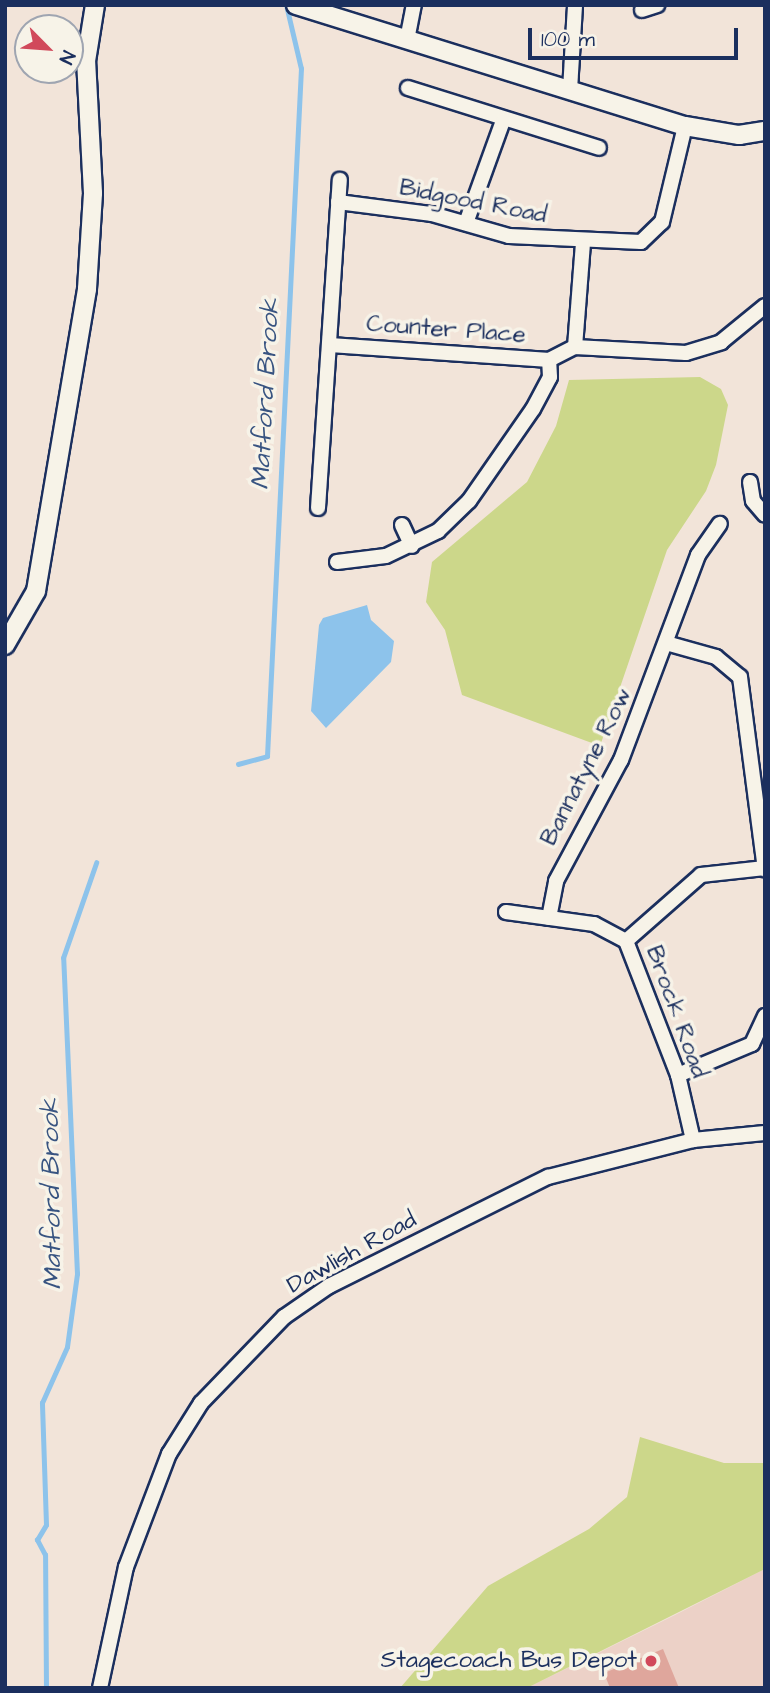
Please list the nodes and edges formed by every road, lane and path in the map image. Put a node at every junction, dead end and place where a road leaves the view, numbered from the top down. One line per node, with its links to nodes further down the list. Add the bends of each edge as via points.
1 (94, 5): 30 (street, via 86,61 93,193 87,289 36,591)
2 (296, 5): 7 (street)
3 (414, 5): 7 (street)
4 (575, 5): 9 (street)
5 (657, 5): 6 (street)
6 (642, 10)
7 (407, 40): 9 (street)
8 (408, 88): 10 (street)
9 (570, 90): 11 (street)
10 (503, 121): 13 (street); 16 (street)
11 (685, 127): 12 (street, via 739,135); 17 (street, Bidgood Road, via 670,200 655,232 628,244)
12 (765, 131)
13 (599, 148)
14 (340, 180): 15 (street)
15 (338, 202): 16 (street, Bidgood Road); 19 (street)
16 (466, 223): 17 (street, Bidgood Road, via 509,236)
17 (583, 243): 20 (street)
18 (765, 306): 20 (street, via 721,342 686,353)
19 (330, 345): 21 (street, Counter Place); 23 (street)
20 (575, 347): 21 (street, Counter Place)
21 (549, 360): 27 (street, via 546,387 479,489 438,531)
22 (750, 482): 24 (street, via 753,501)
23 (318, 508)
24 (765, 515)
25 (720, 524): 29 (street, Bannatyne Row, via 698,555)
26 (402, 525): 27 (street)
27 (412, 546): 28 (street, via 362,561)
28 (337, 562)
29 (666, 643): 31 (street, via 716,657 740,677); 33 (street, Bannatyne Row, via 621,760 556,881)
30 (5, 645)
31 (765, 869): 34 (street, via 701,875)
32 (506, 912): 33 (street, Brock Road)
33 (549, 918): 34 (street, Brock Road, via 594,923)
34 (626, 941): 36 (street, Brock Road)
35 (765, 1016): 36 (street, via 752,1044)
36 (678, 1075): 38 (street, Brock Road)
37 (765, 1133): 38 (street, Dawlish Road)
38 (693, 1140): 39 (street, Dawlish Road, via 548,1177 329,1286 284,1317 201,1403 169,1454 126,1567)
39 (100, 1688)

